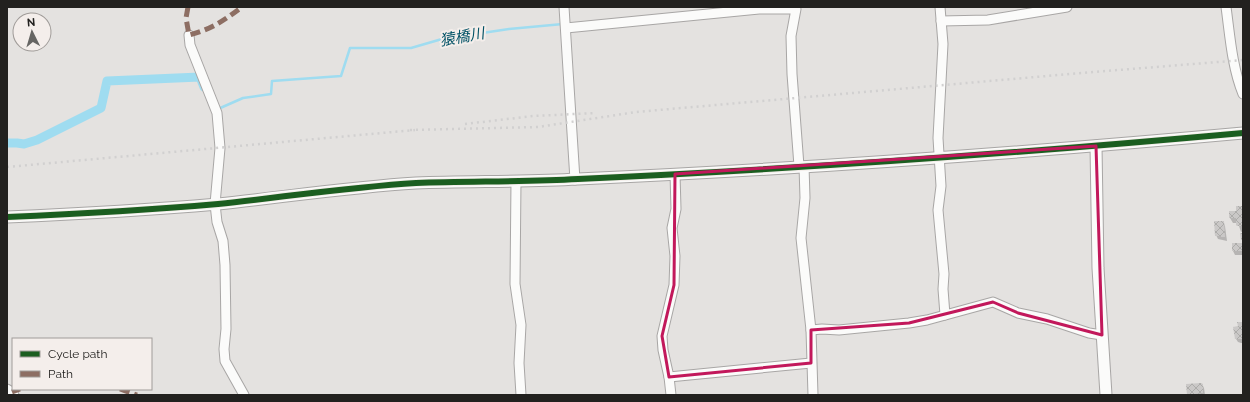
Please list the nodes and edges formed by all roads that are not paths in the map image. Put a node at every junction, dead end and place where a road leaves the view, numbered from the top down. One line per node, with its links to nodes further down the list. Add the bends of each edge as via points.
1 (564, 7): 6 (street)
2 (940, 7): 5 (street)
3 (1066, 7): 5 (street, via 988,20)
4 (1226, 7): 8 (street, via 1234,60)
5 (941, 21): 11 (street, via 943,44 938,138)
6 (565, 25): 12 (street, via 759,8 796,9 791,36); 14 (street)
7 (189, 35): 16 (street, via 190,45 216,110 220,148)
8 (1243, 94)
9 (1243, 133): 10 (street)
10 (1096, 146): 11 (street); 20 (street)
11 (940, 157): 12 (street); 18 (street, via 941,186 938,210)
12 (801, 166): 13 (street); 19 (street, via 805,198 801,238)
13 (675, 174): 14 (street); 22 (street, via 676,209 672,228 674,284 662,336)
14 (575, 180): 15 (street)
15 (516, 181): 16 (street, via 417,183); 26 (street, via 516,284 521,325)
16 (214, 204): 17 (street); 25 (street, via 223,241 225,265 225,361)
17 (7, 217)
18 (945, 315): 19 (street, via 909,324); 20 (street, via 993,302 1018,313)
19 (811, 330): 21 (street)
20 (1102, 335): 29 (street)
21 (811, 363): 22 (street); 28 (street)
22 (669, 377): 27 (street)
23 (7, 390): 24 (street)
24 (14, 395)
25 (244, 395)
26 (521, 395)
27 (671, 395)
28 (813, 395)
29 (1106, 395)

